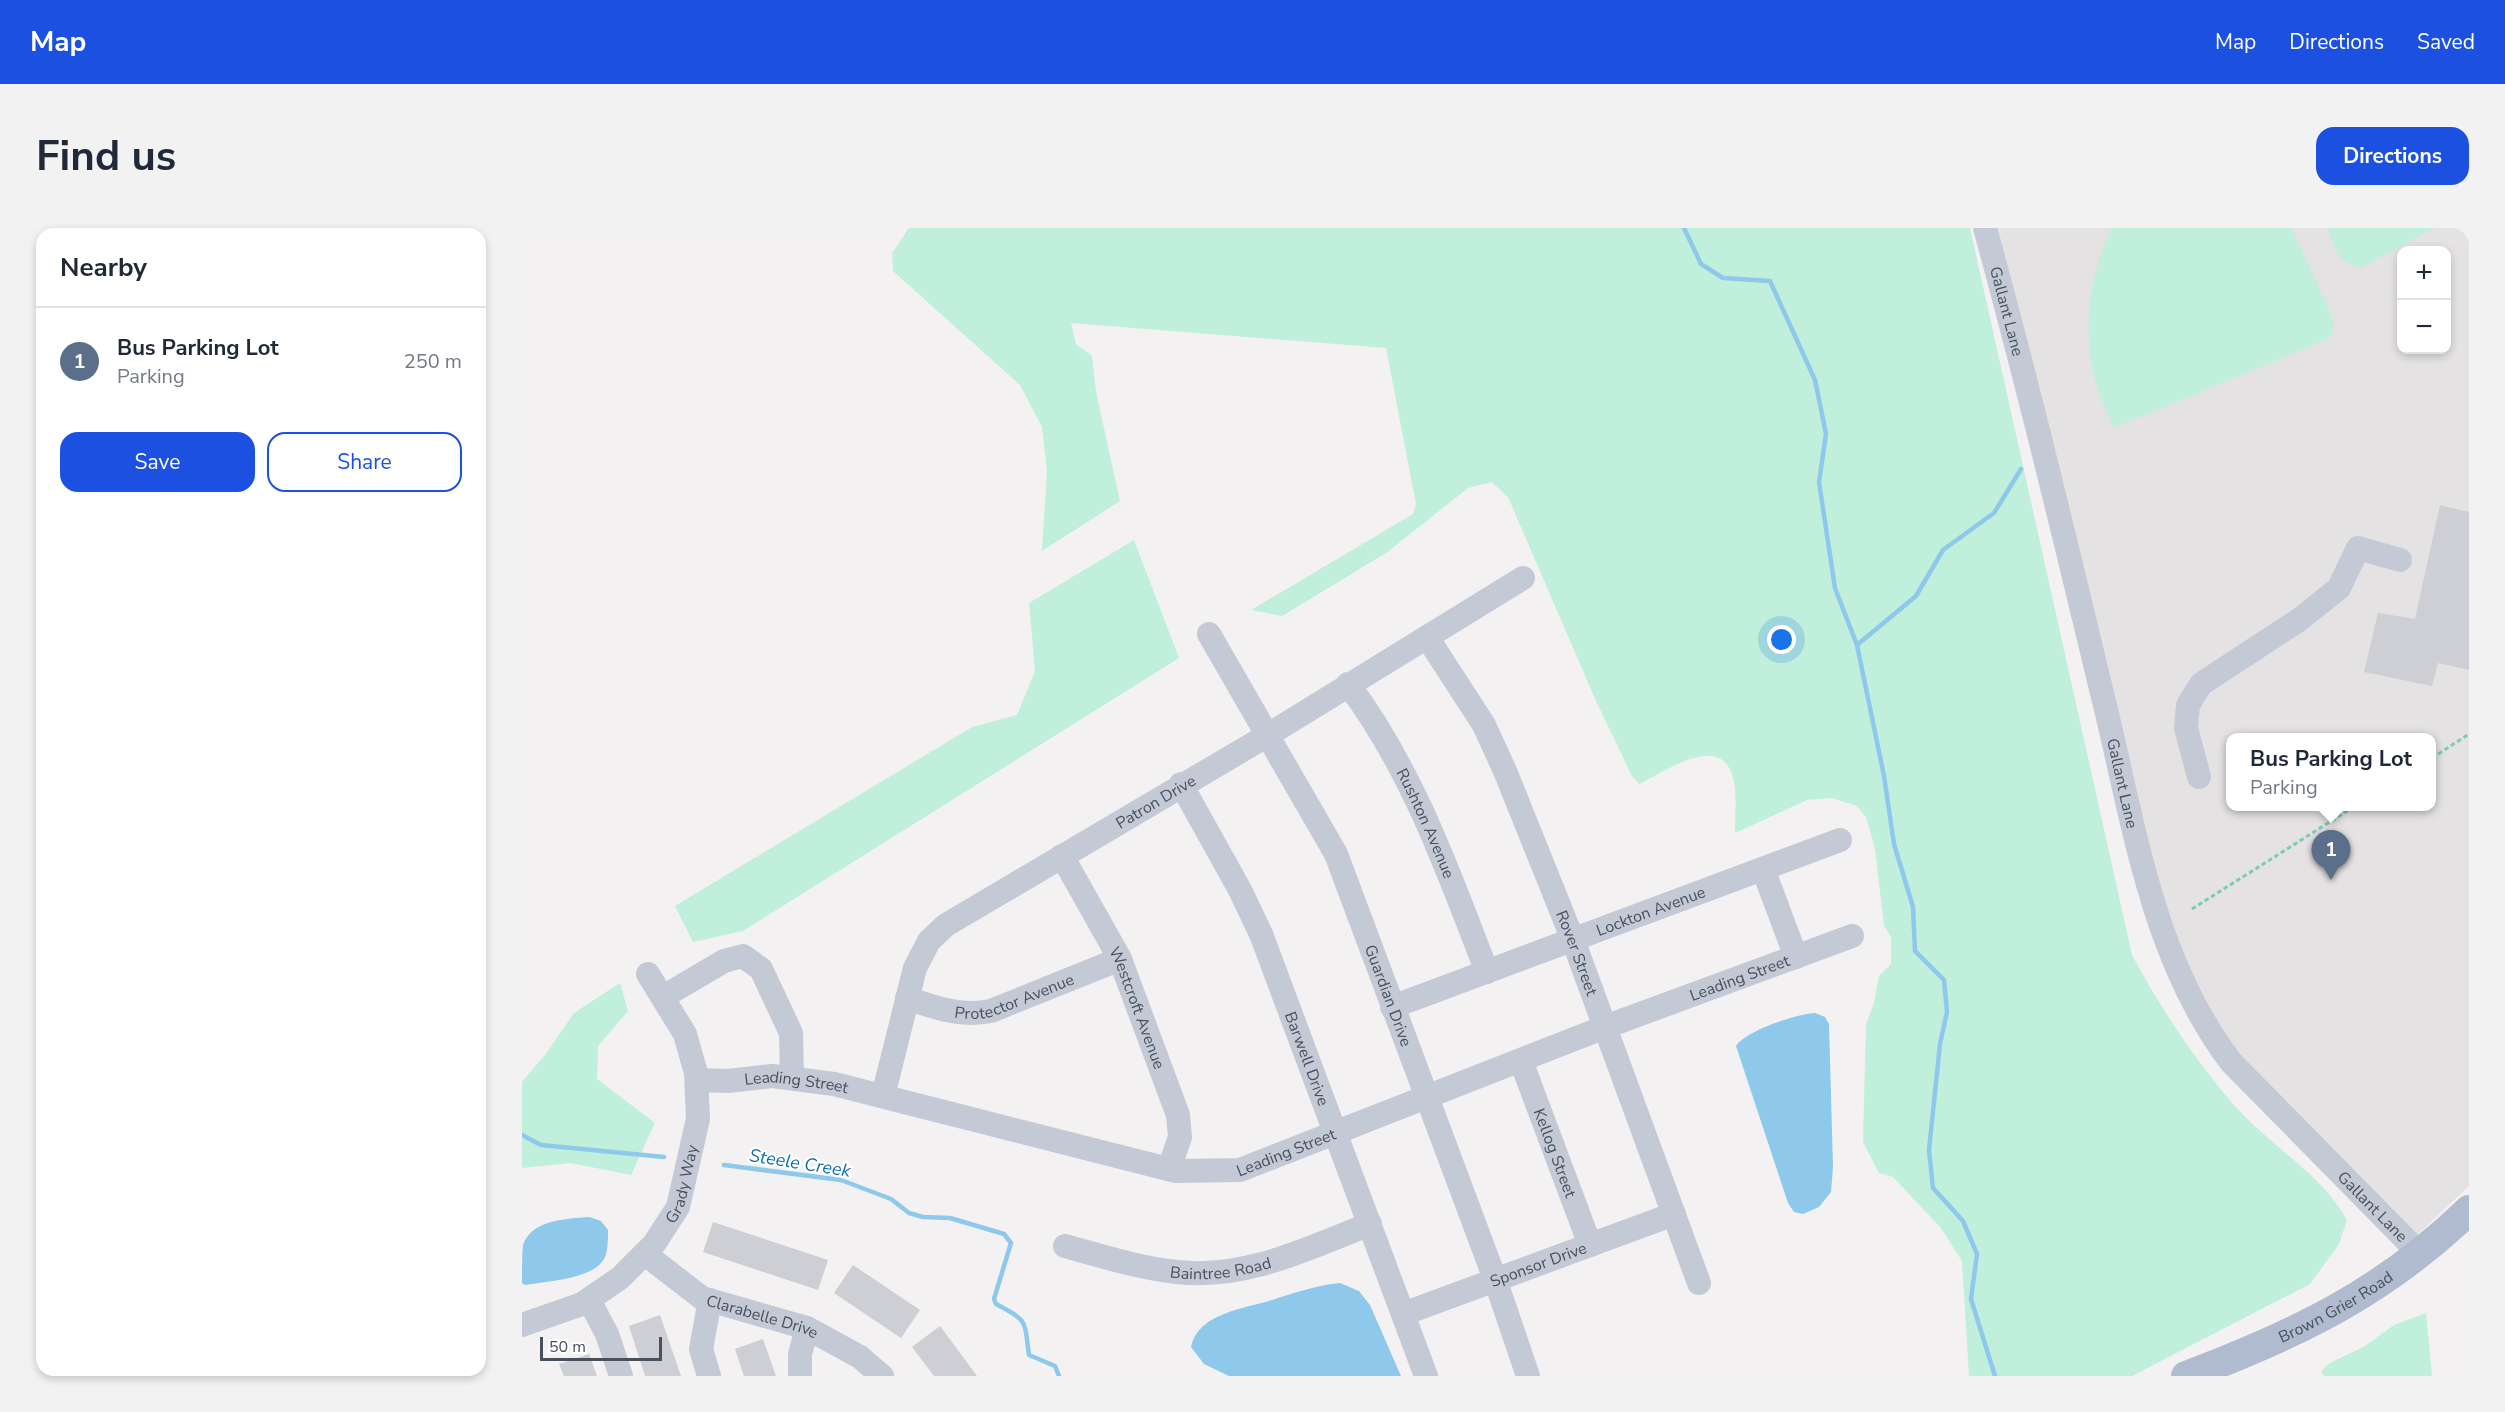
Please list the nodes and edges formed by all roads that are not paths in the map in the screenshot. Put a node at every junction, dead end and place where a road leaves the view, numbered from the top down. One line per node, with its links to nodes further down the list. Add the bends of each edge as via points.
1 (1985, 228): 36 (street, Gallant Lane, via 2150,887 2182,981 2231,1062)
2 (2400, 560): 8 (street, via 2358,548 2338,588 2299,620 2201,684 2188,705 2186,728)
3 (1523, 578): 5 (street, Patron Drive)
4 (1209, 634): 7 (street, Guardian Drive)
5 (1427, 637): 6 (street, Patron Drive); 14 (street, Rover Street, via 1484,725)
6 (1348, 684): 7 (street, Patron Drive); 17 (street, Rushton Avenue, via 1404,770 1434,834)
7 (1268, 735): 9 (street, Patron Drive); 21 (street, Guardian Drive, via 1336,854)
8 (2199, 777)
9 (1181, 784): 11 (street, Patron Drive); 28 (street, Barwell Drive, via 1261,934)
10 (1840, 840): 12 (street, Lockton Avenue)
11 (1062, 856): 16 (street, Westcroft Avenue); 20 (street, Patron Drive, via 946,925 929,941 915,968)
12 (1763, 869): 14 (street, Lockton Avenue); 15 (street)
13 (1852, 936): 15 (street, Leading Street)
14 (1573, 940): 17 (street, Lockton Avenue); 22 (street, Rover Street)
15 (1796, 957): 22 (street, Leading Street)
16 (1120, 959): 20 (street, Protector Avenue, via 991,1011 953,1012); 29 (street, Westcroft Avenue, via 1178,1115 1180,1137)
17 (1487, 972): 21 (street, Lockton Avenue)
18 (648, 974): 19 (street, Grady Way)
19 (663, 997): 24 (street, via 724,961 743,956 761,969 791,1033); 25 (street, Grady Way, via 685,1034)
20 (907, 998): 26 (street, Patron Drive)
21 (1392, 1007): 27 (street, Guardian Drive)
22 (1605, 1027): 23 (street, Leading Street); 31 (street, Rover Street)
23 (1521, 1060): 27 (street, Leading Street); 33 (street, Kellog Street)
24 (792, 1078): 25 (street, Leading Street); 26 (street, Leading Street)
25 (697, 1080): 35 (street, Grady Way, via 698,1119 686,1182 671,1220)
26 (883, 1096): 29 (street, Leading Street)
27 (1425, 1097): 28 (street, Leading Street); 37 (street, Guardian Drive)
28 (1334, 1133): 29 (street, Leading Street, via 1240,1170); 32 (street, Barwell Drive)
29 (1169, 1169)
30 (2469, 1210): 36 (main road, Brown Grier Road)
31 (1674, 1214): 33 (street, Sponsor Drive); 38 (street, Rover Street)
32 (1370, 1224): 34 (street, Baintree Road, via 1277,1260 1207,1273 1176,1272); 41 (street, Barwell Drive)
33 (1590, 1245): 37 (street, Sponsor Drive)
34 (1065, 1246)
35 (645, 1254): 39 (street, Grady Way); 40 (street, Clarabelle Drive, via 689,1290)
36 (2421, 1255): 50 (main road, Brown Grier Road, via 2316,1322)
37 (1495, 1279): 41 (street, Sponsor Drive); 49 (street, Guardian Drive)
38 (1700, 1283)
39 (589, 1300): 42 (street, Grady Way); 44 (street, via 607,1334)
40 (710, 1300): 43 (street, Clarabelle Drive); 45 (street, via 701,1348)
41 (1403, 1314): 48 (street, Barwell Drive)
42 (522, 1325)
43 (807, 1328): 46 (street, via 798,1367); 47 (street, Clarabelle Drive, via 860,1357)
44 (621, 1376)
45 (709, 1376)
46 (800, 1376)
47 (882, 1376)
48 (1426, 1376)
49 (1528, 1376)
50 (2186, 1376)

